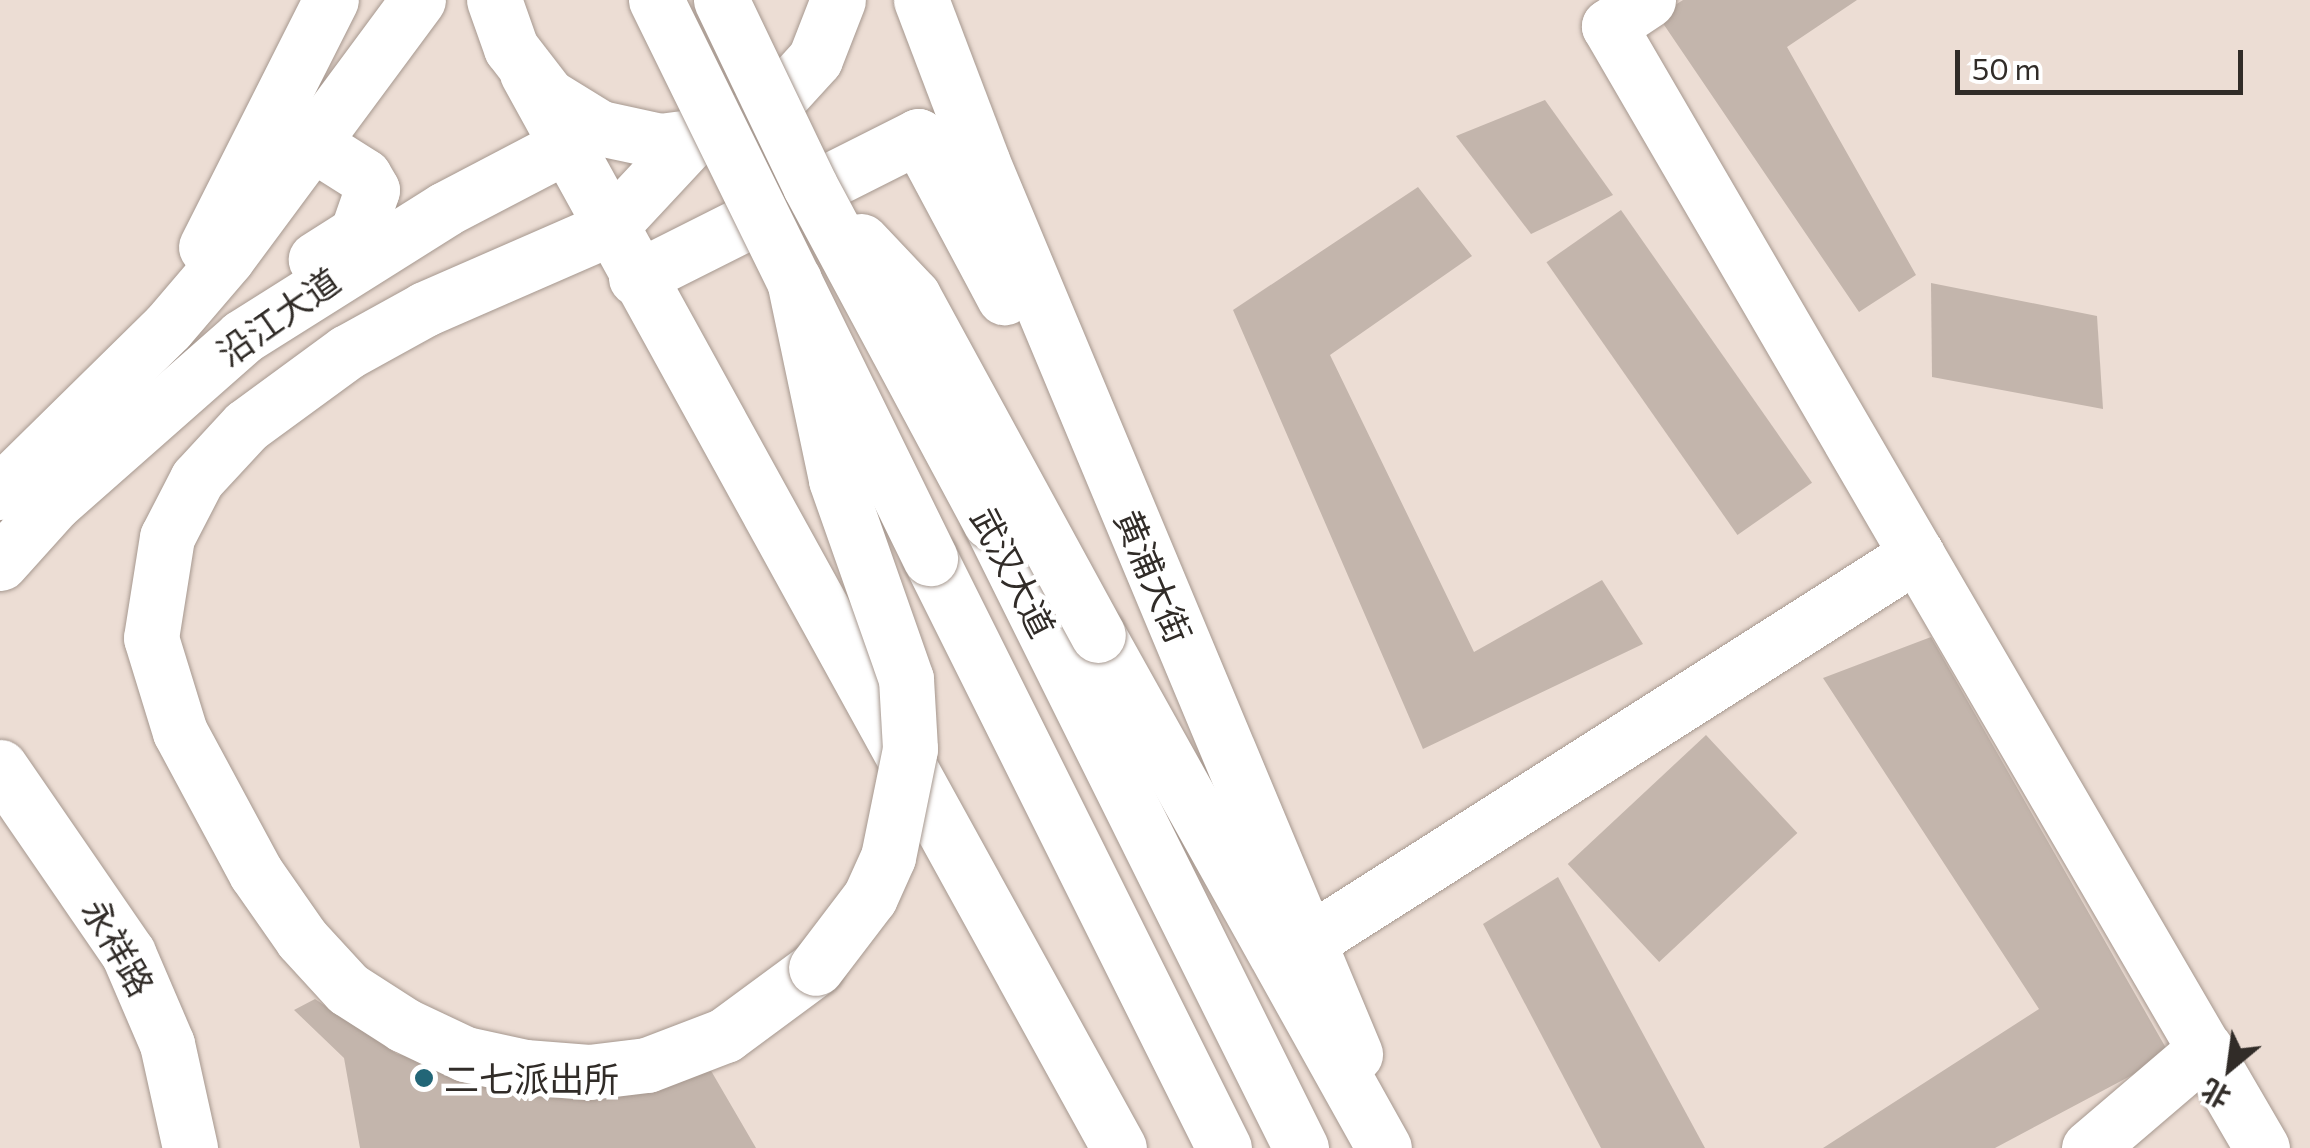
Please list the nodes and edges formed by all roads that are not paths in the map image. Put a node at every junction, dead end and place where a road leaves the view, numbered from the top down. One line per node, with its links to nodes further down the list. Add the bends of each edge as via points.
1 (331, 0): 16 (main road)
2 (418, 0): 11 (main road)
3 (494, 0): 9 (main road, via 528,73)
4 (656, 0): 15 (main road, 武汉大道, bridge)
5 (721, 0): 12 (main road, 武汉大道, bridge)
6 (838, 0): 10 (main road, via 829,31 797,83 749,121)
7 (921, 0): 18 (main road, 黄浦大街)
8 (1648, 0): 20 (main road, via 1609,26)
9 (582, 138): 10 (main road); 13 (main road); 17 (main road, 沿江大道, via 411,229)
10 (691, 140): 13 (main road)
11 (315, 145): 16 (main road); 17 (main road, via 364,176 372,190 369,210 349,242 268,285)
12 (810, 186): 28 (main road, 武汉大道, bridge, via 990,522); 29 (main road, bridge, via 913,296)
13 (608, 229): 14 (main road); 15 (main road, bridge, via 426,309 347,352 246,426 197,479 167,538 151,638 180,732 256,874 348,989 464,1054 590,1072 646,1064 724,1035 816,968 870,896 904,800 910,749 906,680 836,480)
14 (636, 278): 18 (main road, via 918,136 1046,375); 26 (main road)
15 (794, 280): 27 (main road, 武汉大道, bridge)
16 (168, 326): 19 (main road, 沿江大道)
17 (242, 338): 21 (main road, 沿江大道, via 54,503)
18 (1092, 426): 23 (main road, 黄浦大街)
19 (0, 492)
20 (1916, 554): 23 (main road); 24 (main road)
21 (0, 563)
22 (0, 767): 25 (main road, 永祥路, via 128,953 167,1044)
23 (1306, 943): 30 (main road, 黄浦大街)
24 (2205, 1049): 31 (main road); 32 (main road)
25 (190, 1148)
26 (1119, 1148)
27 (1224, 1148)
28 (1302, 1148)
29 (1384, 1148)
30 (1396, 1148)
31 (2089, 1148)
32 (2262, 1148)

